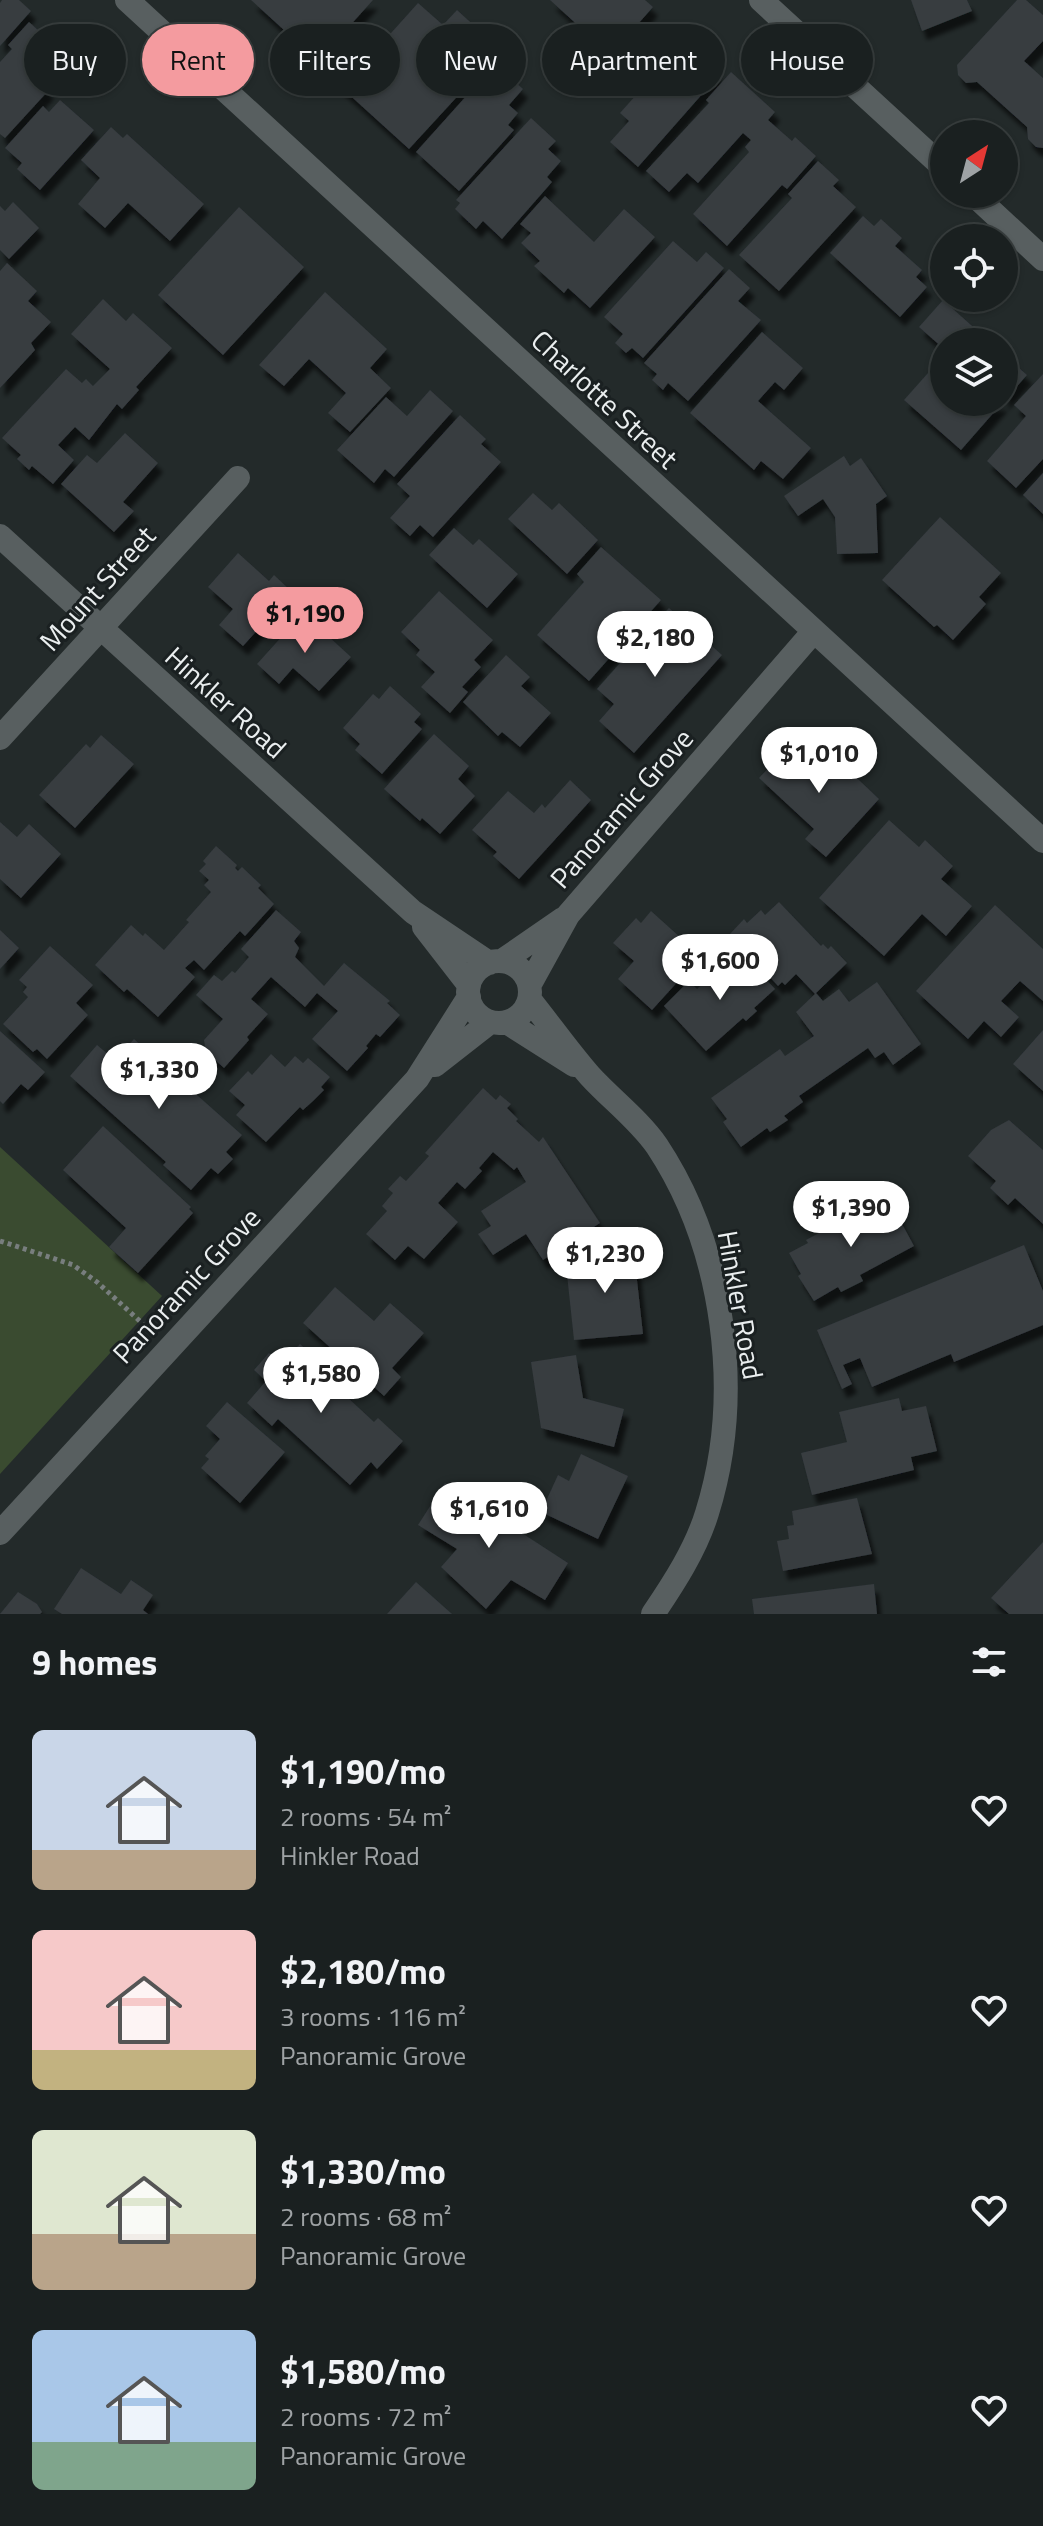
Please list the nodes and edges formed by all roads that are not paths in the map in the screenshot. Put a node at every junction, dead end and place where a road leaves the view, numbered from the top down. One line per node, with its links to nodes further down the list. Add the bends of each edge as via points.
1 (127, 0): 9 (street, Charlotte Street)
2 (761, 0): 3 (street)
3 (930, 155)
4 (988, 208): 5 (street)
5 (1043, 259)
6 (238, 478): 8 (street, Mount Street)
7 (0, 536): 8 (street, Hinkler Road)
8 (101, 628): 10 (street, Mount Street); 12 (street, Hinkler Road)
9 (814, 631): 11 (street, Charlotte Street); 13 (street, Panoramic Grove)
10 (0, 738)
11 (1043, 841)
12 (413, 912): 14 (street, Hinkler Road); 15 (street, Hinkler Road)
13 (568, 915): 14 (street, Panoramic Grove); 16 (street, Panoramic Grove)
14 (496, 962): 15 (street, via 476,971); 16 (street, via 516,966)
15 (469, 991): 17 (street, via 476,1013); 19 (street, Panoramic Grove)
16 (530, 992): 17 (street, via 522,1014); 18 (street, Hinkler Road)
17 (499, 1022): 18 (street, Hinkler Road); 19 (street, Panoramic Grove)
18 (589, 1075): 21 (street, Hinkler Road, via 654,1143 680,1184 700,1229 712,1277 727,1381 725,1429 707,1515)
19 (417, 1079): 20 (street, Panoramic Grove)
20 (0, 1533)
21 (653, 1614)

